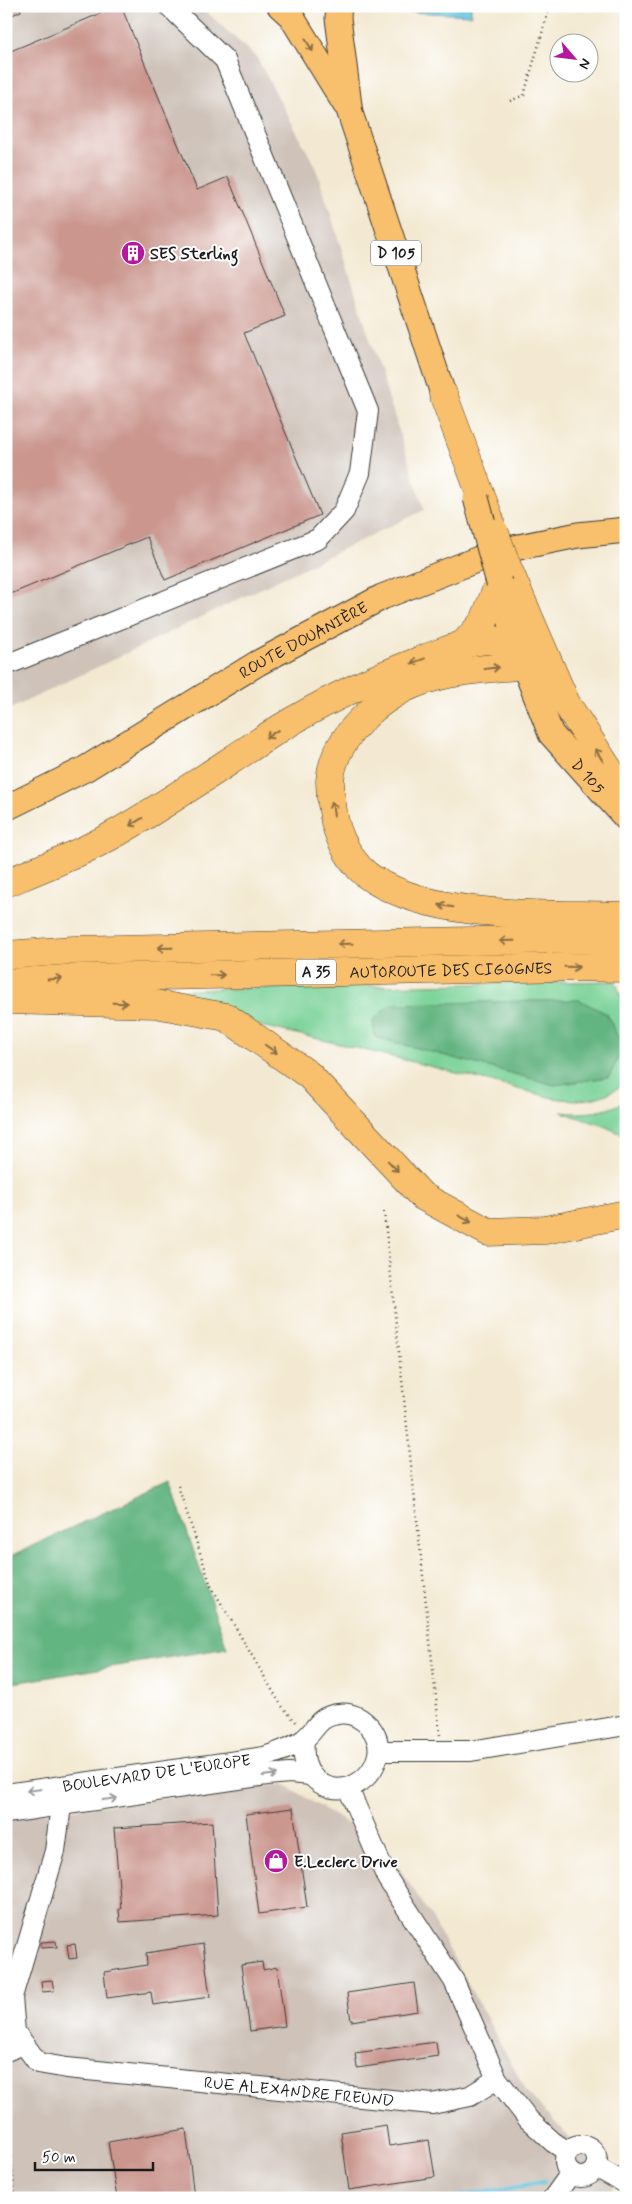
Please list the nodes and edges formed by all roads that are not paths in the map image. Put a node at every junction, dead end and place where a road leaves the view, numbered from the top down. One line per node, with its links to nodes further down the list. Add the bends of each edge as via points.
1 (169, 6): 10 (street, via 225,60 298,235 368,411 360,473 344,511 318,539)
2 (280, 6): 4 (main road, D 105, one-way to 4, via 291,16)
3 (339, 6): 4 (main road, D 105)
4 (350, 113): 5 (main road, D 105)
5 (443, 394): 7 (main road, D 105, bridge); 7 (highway, bridge, via 495,533)
6 (626, 530): 12 (main road, ROUTE DOUANIÈRE, via 578,535 500,551 382,597 258,663 85,769)
7 (502, 574): 8 (highway, via 484,621); 9 (main road, D 105); 11 (highway, one-way to 7, via 566,703)
8 (463, 644): 9 (highway, via 490,640 508,642); 14 (highway, one-way to 14, via 400,668 327,703 281,728 118,832 61,861)
9 (522, 656): 13 (main road, D 105 / D 105, via 551,734); 15 (highway, one-way to 9, via 494,912 426,902 372,880 357,866 340,838 334,818 330,780 338,754 368,712 398,690 421,681)
10 (6, 665)
11 (626, 796)
12 (6, 808)
13 (626, 818)
14 (6, 883)
15 (626, 916)
16 (626, 941): 17 (highway, AUTOROUTE DES CIGOGNES / A 35, one-way to 17, via 523,940 74,950)
17 (6, 955)
18 (626, 968): 19 (highway, AUTOROUTE DES CIGOGNES / A 35, one-way to 18, via 109,977)
19 (6, 982)
20 (6, 1000): 21 (highway, one-way to 21, via 155,1004 226,1017 309,1076 422,1196 488,1232 545,1230)
21 (626, 1214)
22 (626, 1724): 24 (street, via 471,1751)
23 (306, 1737): 24 (street, via 316,1723 340,1713 354,1716 371,1728); 25 (street, via 303,1757); 27 (street, BOULEVARD DE L'EUROPE, one-way to 27, via 264,1757)
24 (379, 1751): 26 (street, via 369,1776)
25 (311, 1775): 26 (street, via 328,1786); 28 (street, BOULEVARD DE L'EUROPE, one-way to 25, via 267,1775)
26 (348, 1788): 32 (street, via 387,1878 454,1981)
27 (6, 1794)
28 (62, 1806): 29 (street, BOULEVARD DE L'EUROPE); 30 (street, RUE ALEXANDRE FREUND, via 55,1851)
29 (6, 1813)
30 (9, 1998): 31 (street, RUE ALEXANDRE FREUND)
31 (15, 2047): 32 (street, RUE ALEXANDRE FREUND, via 38,2062 67,2068 432,2104 470,2096)
32 (497, 2080): 33 (street, via 529,2120)
33 (568, 2152): 34 (street, via 581,2145 591,2148 597,2157); 35 (street, via 566,2166)
34 (596, 2167): 35 (street, via 585,2177); 36 (street)
35 (570, 2173): 37 (street)
36 (626, 2184)
37 (553, 2198)

